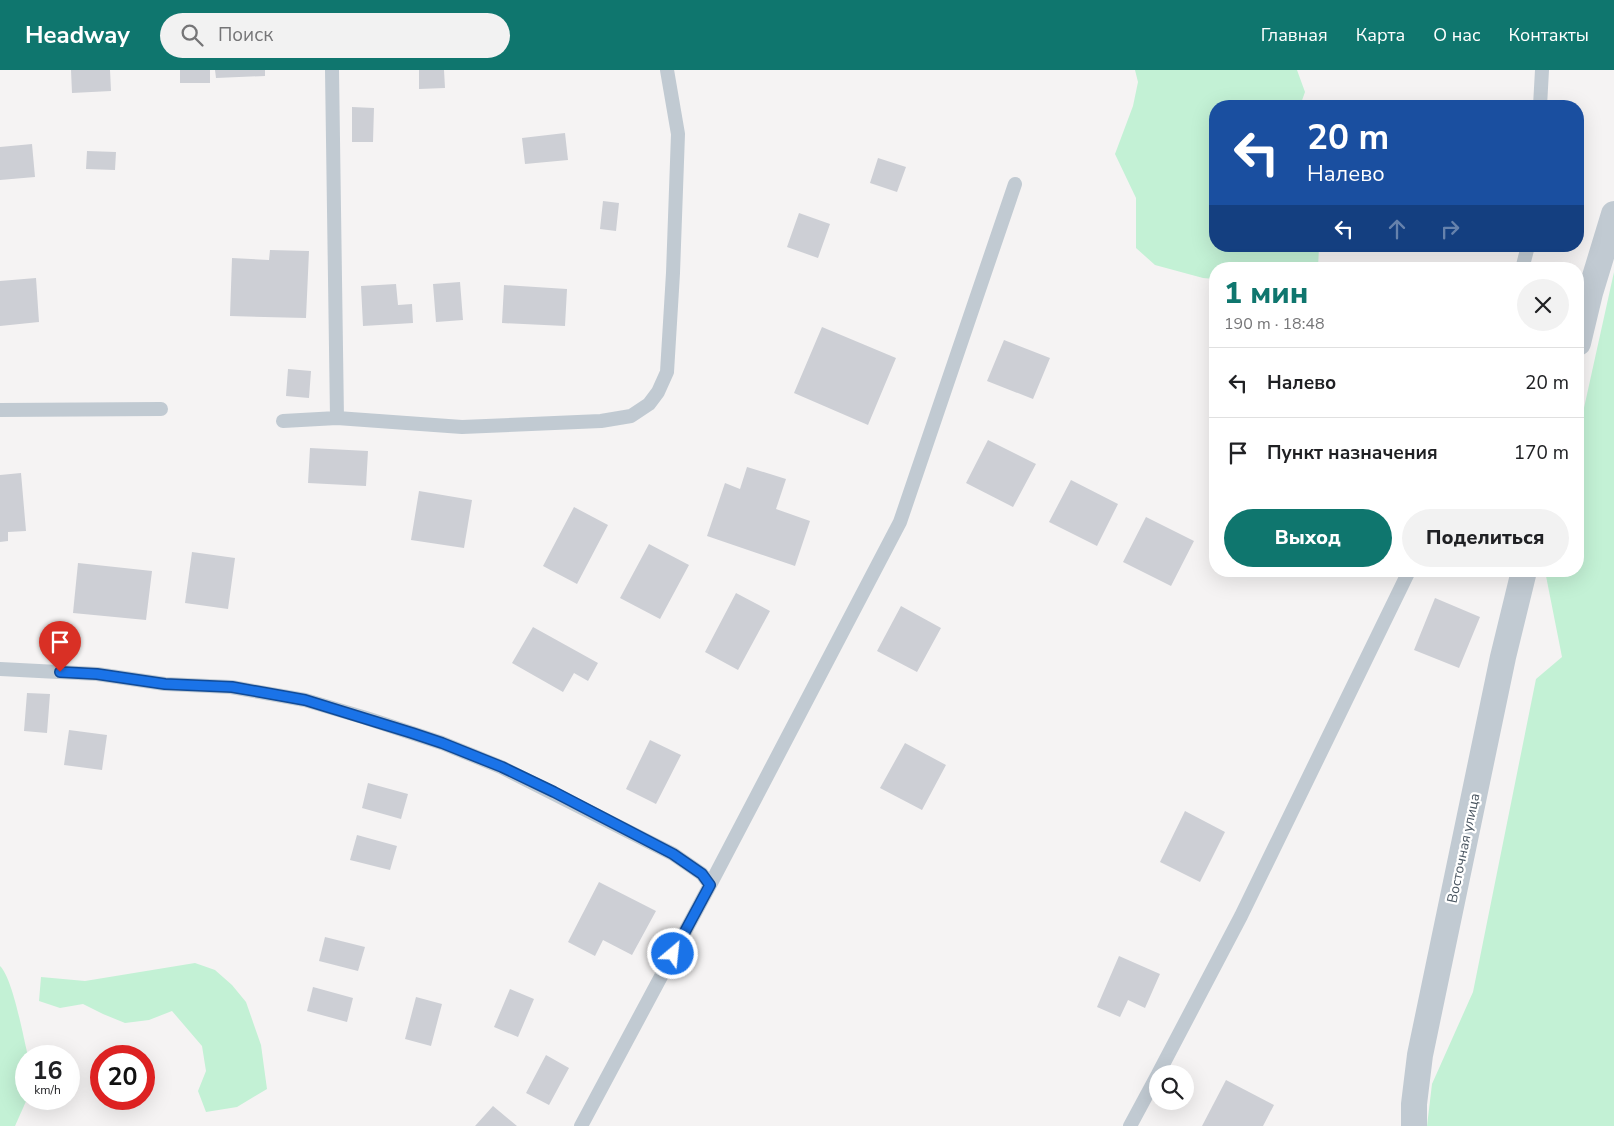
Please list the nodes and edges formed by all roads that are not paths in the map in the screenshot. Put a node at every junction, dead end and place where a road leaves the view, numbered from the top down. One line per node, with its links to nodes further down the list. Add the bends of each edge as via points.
1 (332, 70): 10 (lane)
2 (667, 70): 10 (lane, via 678,134 673,273 667,372 649,404 632,416 462,427)
3 (1542, 70): 4 (lane)
4 (1540, 100)
5 (1015, 184): 15 (lane, via 900,522)
6 (1614, 214): 7 (street)
7 (1584, 318)
8 (161, 409): 9 (lane)
9 (0, 410)
10 (336, 418): 11 (lane)
11 (283, 421)
12 (1406, 577): 16 (lane, via 1241,916)
13 (1523, 577): 20 (street, Восточная улица, via 1420,1055)
14 (0, 669): 15 (lane, via 97,674 165,684 232,687 305,700 442,743 502,767 673,854 702,874)
15 (710, 885): 18 (lane)
16 (1163, 1065)
17 (1149, 1091): 19 (lane)
18 (581, 1126)
19 (1130, 1126)
20 (1414, 1126)

